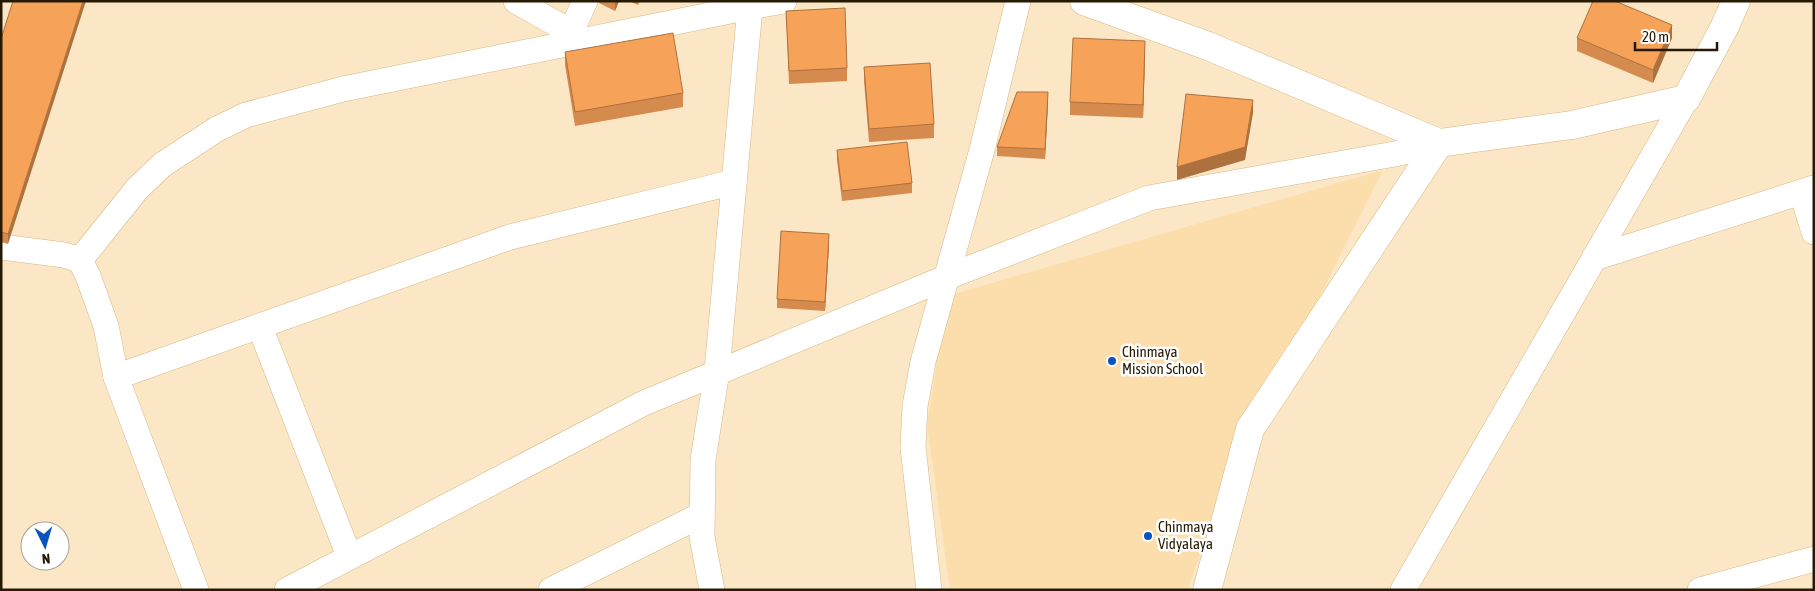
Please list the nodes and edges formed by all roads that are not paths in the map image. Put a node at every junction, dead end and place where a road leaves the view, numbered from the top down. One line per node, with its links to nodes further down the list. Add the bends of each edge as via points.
1 (516, 1): 8 (street)
2 (585, 1): 8 (street)
3 (784, 1): 7 (street)
4 (1018, 1): 17 (street, via 983,146)
5 (1084, 1): 10 (street, via 1208,46)
6 (1736, 1): 9 (street)
7 (750, 7): 8 (street); 11 (street)
8 (578, 36): 16 (street, via 343,89 246,115 217,129 162,164 137,189)
9 (1686, 99): 10 (street, via 1572,125); 15 (street)
10 (1439, 143): 17 (street, via 1400,153 1149,198); 29 (street, via 1250,429)
11 (734, 182): 18 (street, via 510,237); 19 (street)
12 (1808, 190): 13 (street); 15 (street)
13 (1814, 232)
14 (1, 248): 16 (street, via 64,254)
15 (1594, 258): 30 (street)
16 (80, 260): 20 (street, via 106,326)
17 (945, 278): 19 (street); 28 (street, via 915,406 913,447)
18 (260, 328): 20 (street); 22 (street)
19 (717, 371): 21 (street, via 703,460); 22 (street, via 644,403)
20 (116, 377): 24 (street)
21 (701, 515): 26 (street); 27 (street)
22 (349, 556): 25 (street)
23 (1814, 559): 31 (street)
24 (196, 590)
25 (287, 590)
26 (551, 590)
27 (712, 590)
28 (929, 590)
29 (1207, 590)
30 (1403, 590)
31 (1700, 590)

